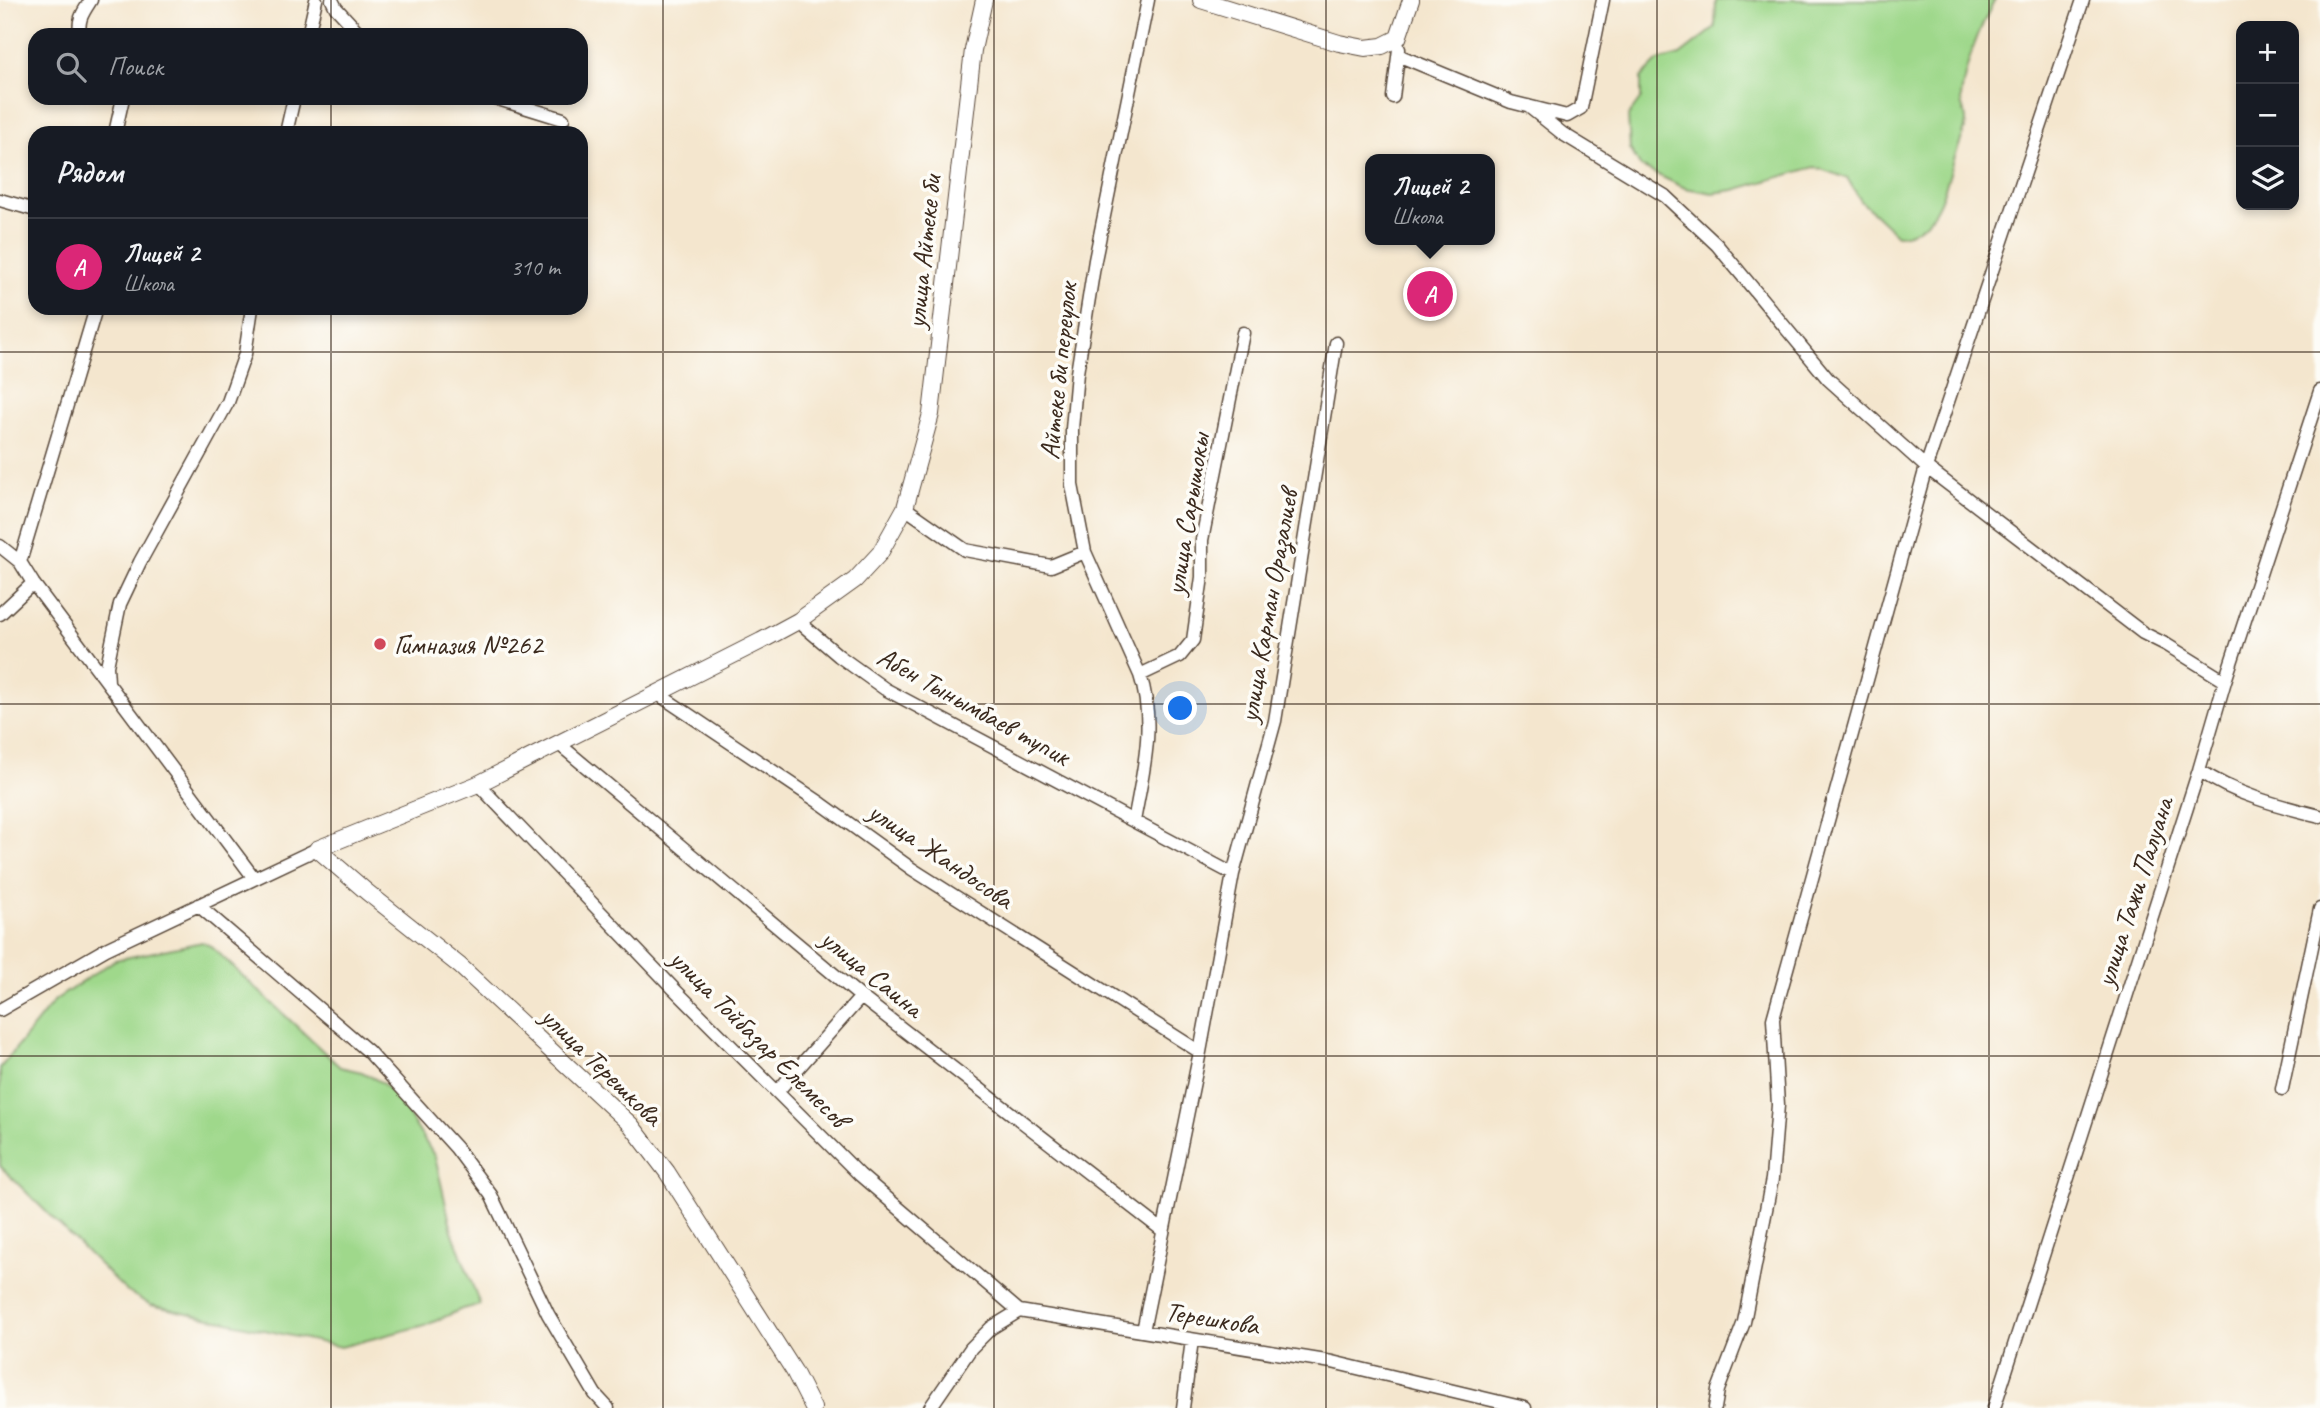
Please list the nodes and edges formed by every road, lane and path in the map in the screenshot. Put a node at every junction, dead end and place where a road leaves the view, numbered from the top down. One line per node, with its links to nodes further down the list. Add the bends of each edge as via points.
1 (92, 0): 10 (street, via 82,13)
2 (316, 0): 11 (street)
3 (332, 0): 12 (street)
4 (984, 0): 31 (street, улица Айтеке би, via 973,50 931,414)
5 (1148, 0): 33 (street, Айтеке би переулок, via 1077,373 1072,485)
6 (1201, 0): 13 (street, via 1339,43 1365,48)
7 (1411, 0): 13 (street)
8 (1603, 0): 19 (street, via 1581,108 1567,116)
9 (2082, 0): 30 (street)
10 (79, 28)
11 (310, 28)
12 (354, 28)
13 (1398, 38): 14 (street)
14 (1400, 55): 15 (street); 19 (street)
15 (1393, 97)
16 (121, 105): 21 (street)
17 (292, 105): 22 (street)
18 (518, 105): 20 (street)
19 (1528, 106): 30 (street, via 1563,134 1665,196 1717,245 1828,379)
20 (563, 119)
21 (117, 126)
22 (288, 126)
23 (0, 200): 24 (street)
24 (28, 209)
25 (94, 315): 34 (street)
26 (251, 315): 40 (street, via 245,354 228,402 120,604)
27 (1243, 333): 38 (street, улица Сарышокы, via 1202,540 1193,640 1180,656)
28 (1336, 343): 48 (street, улица Карман Оразалиев, via 1275,721)
29 (2320, 391): 39 (street, улица Тажи Палуана)
30 (1926, 467): 39 (street, via 2143,633); 66 (street, via 1773,1019 1778,1105 1772,1179 1744,1322)
31 (905, 508): 33 (street, via 965,550 1051,566); 37 (street, улица Айтеке би, via 880,553 855,580)
32 (0, 546): 34 (street)
33 (1084, 552): 38 (street, Айтеке би переулок)
34 (20, 562): 35 (street)
35 (33, 583): 36 (street); 40 (street)
36 (0, 614)
37 (798, 621): 41 (street, улица Айтеке би); 46 (street, Абен Тынымбаев тупик, via 885,689)
38 (1140, 675): 46 (street, Айтеке би переулок, via 1149,715)
39 (2225, 681): 43 (street, улица Тажи Палуана)
40 (108, 682): 49 (street)
41 (658, 694): 42 (street, улица Айтеке би); 54 (street, улица Жандосова, via 912,869)
42 (559, 744): 44 (street, улица Айтеке би); 52 (street, улица Саина)
43 (2199, 769): 45 (street, via 2255,797); 67 (street, улица Тажи Палуана)
44 (478, 784): 47 (street, улица Айтеке би); 56 (street, улица Тойбазар Елемесов)
45 (2320, 816)
46 (1134, 821): 48 (street, Абен Тынымбаев тупик)
47 (317, 849): 49 (street); 62 (street, улица Терешкова, via 460,967 631,1125 667,1172)
48 (1233, 874): 54 (street, улица Карман Оразалиев)
49 (254, 878): 50 (street)
50 (198, 905): 53 (street, via 106,949); 61 (street, via 368,1051 456,1148 491,1195 548,1314)
51 (2320, 909): 55 (street)
52 (860, 997): 56 (street); 57 (street, улица Саина)
53 (0, 1010)
54 (1200, 1052): 57 (street, улица Карман Оразалиев)
55 (2281, 1089)
56 (777, 1092): 58 (street, улица Тойбазар Елемесов, via 860,1175)
57 (1162, 1230): 59 (street, улица Карман Оразалиев)
58 (1019, 1311): 59 (street, Терешкова); 63 (street, via 991,1328 971,1348)
59 (1143, 1331): 60 (street, Терешкова)
60 (1192, 1340): 64 (street); 65 (street, Терешкова, via 1332,1362)
61 (608, 1408)
62 (813, 1408)
63 (930, 1408)
64 (1183, 1408)
65 (1525, 1408)
66 (1715, 1408)
67 (1994, 1408)

